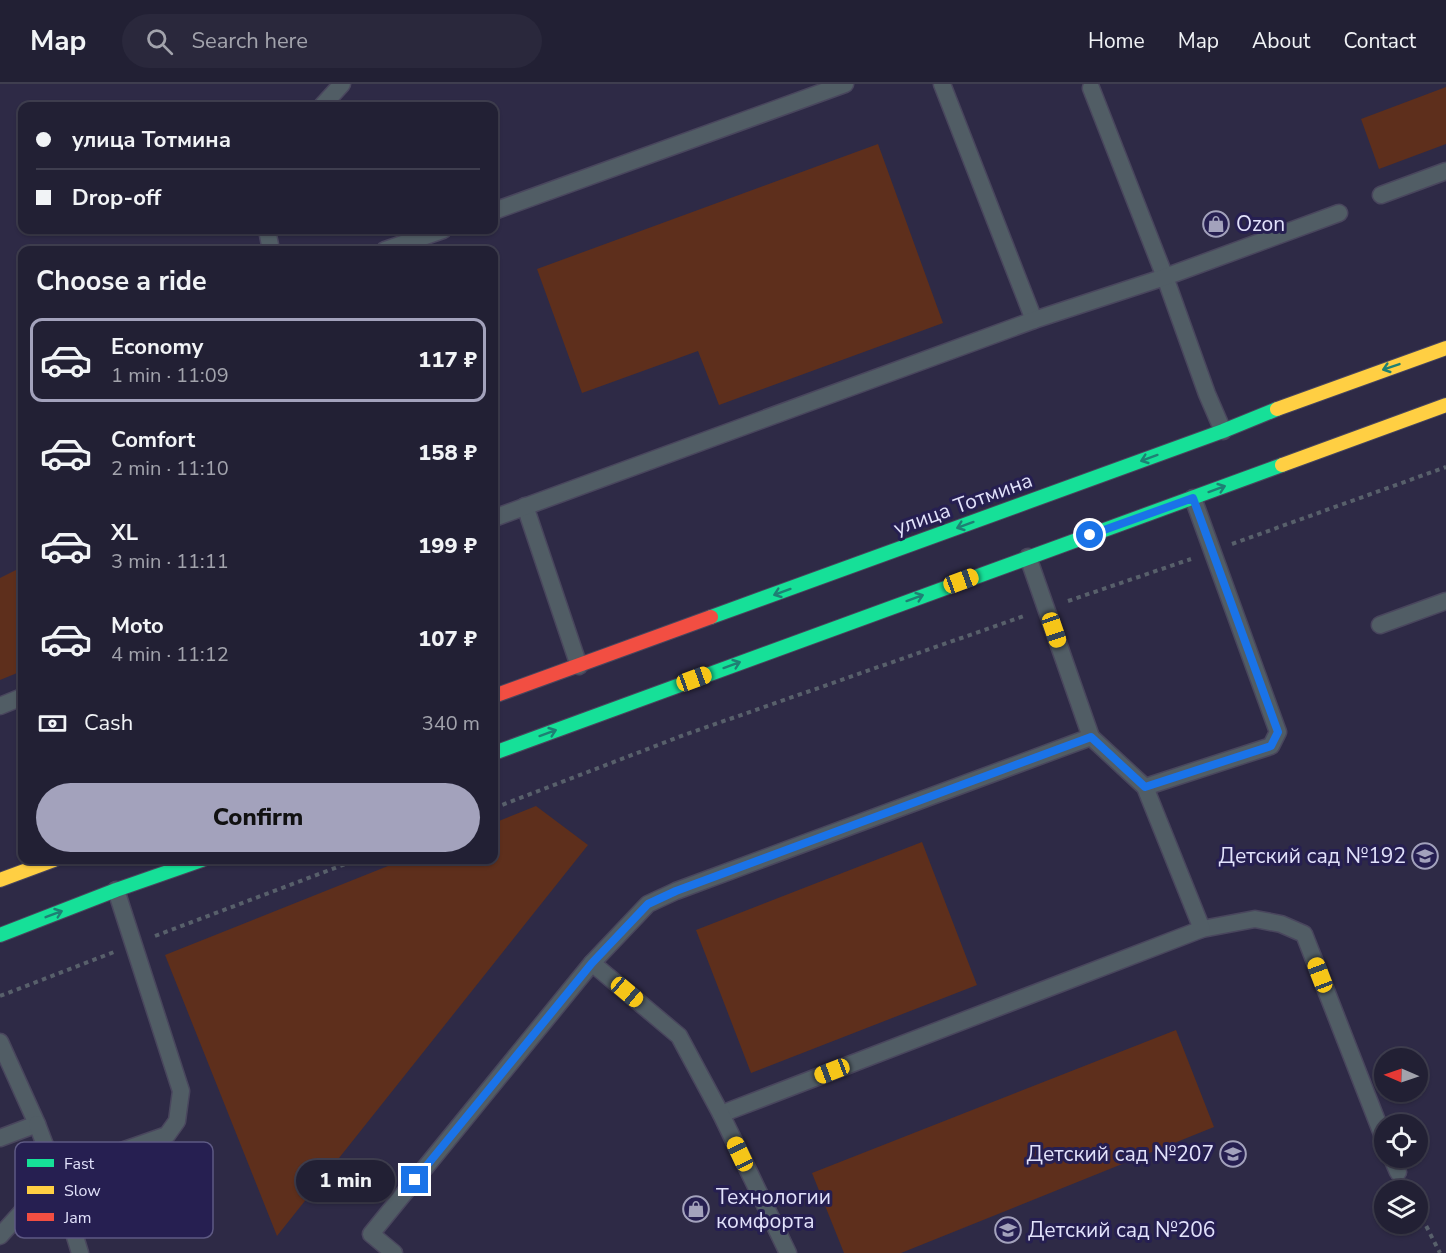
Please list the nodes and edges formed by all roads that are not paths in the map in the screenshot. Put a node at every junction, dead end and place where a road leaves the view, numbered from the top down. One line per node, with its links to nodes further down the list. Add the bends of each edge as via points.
1 (342, 84): 5 (lane)
2 (845, 84): 8 (lane)
3 (942, 84): 13 (lane)
4 (1091, 88): 12 (lane)
5 (326, 102)
6 (1446, 171): 7 (lane)
7 (1381, 195)
8 (498, 210)
9 (1339, 213): 12 (lane)
10 (431, 234): 11 (lane)
11 (397, 246)
12 (1165, 277): 13 (lane); 16 (lane)
13 (1034, 320): 18 (lane)
14 (1446, 348): 16 (main road, улица Тотмина, one-way to 16)
15 (1446, 405): 17 (main road, one-way to 15)
16 (1223, 431): 23 (main road, улица Тотмина, one-way to 23)
17 (1193, 498): 20 (main road); 29 (lane, via 1278,732 1271,746)
18 (525, 506): 19 (lane); 23 (lane)
19 (498, 516)
20 (1028, 557): 27 (lane); 28 (main road, one-way to 20)
21 (1446, 601): 22 (lane)
22 (1380, 625)
23 (579, 666): 24 (main road, улица Тотмина)
24 (498, 695)
25 (18, 699): 26 (lane)
26 (0, 706)
27 (1091, 737): 29 (lane); 36 (lane, via 676,891 648,904)
28 (498, 752)
29 (1145, 787): 34 (lane)
30 (43, 864): 32 (main road)
31 (189, 864): 33 (main road)
32 (0, 880)
33 (116, 890): 35 (main road, one-way to 33); 43 (lane, via 180,1091 177,1121 167,1135)
34 (1202, 929): 38 (lane); 39 (lane, via 1255,919 1304,934)
35 (0, 935)
36 (592, 963): 38 (lane, via 679,1036); 48 (lane, via 371,1234)
37 (0, 1042): 40 (lane)
38 (721, 1114): 49 (lane)
39 (1374, 1114)
40 (37, 1124): 41 (lane); 42 (lane)
41 (0, 1138)
42 (44, 1142)
43 (147, 1142)
44 (15, 1219): 45 (lane)
45 (0, 1236)
46 (75, 1238): 47 (lane)
47 (80, 1253)
48 (394, 1253)
49 (788, 1253)

